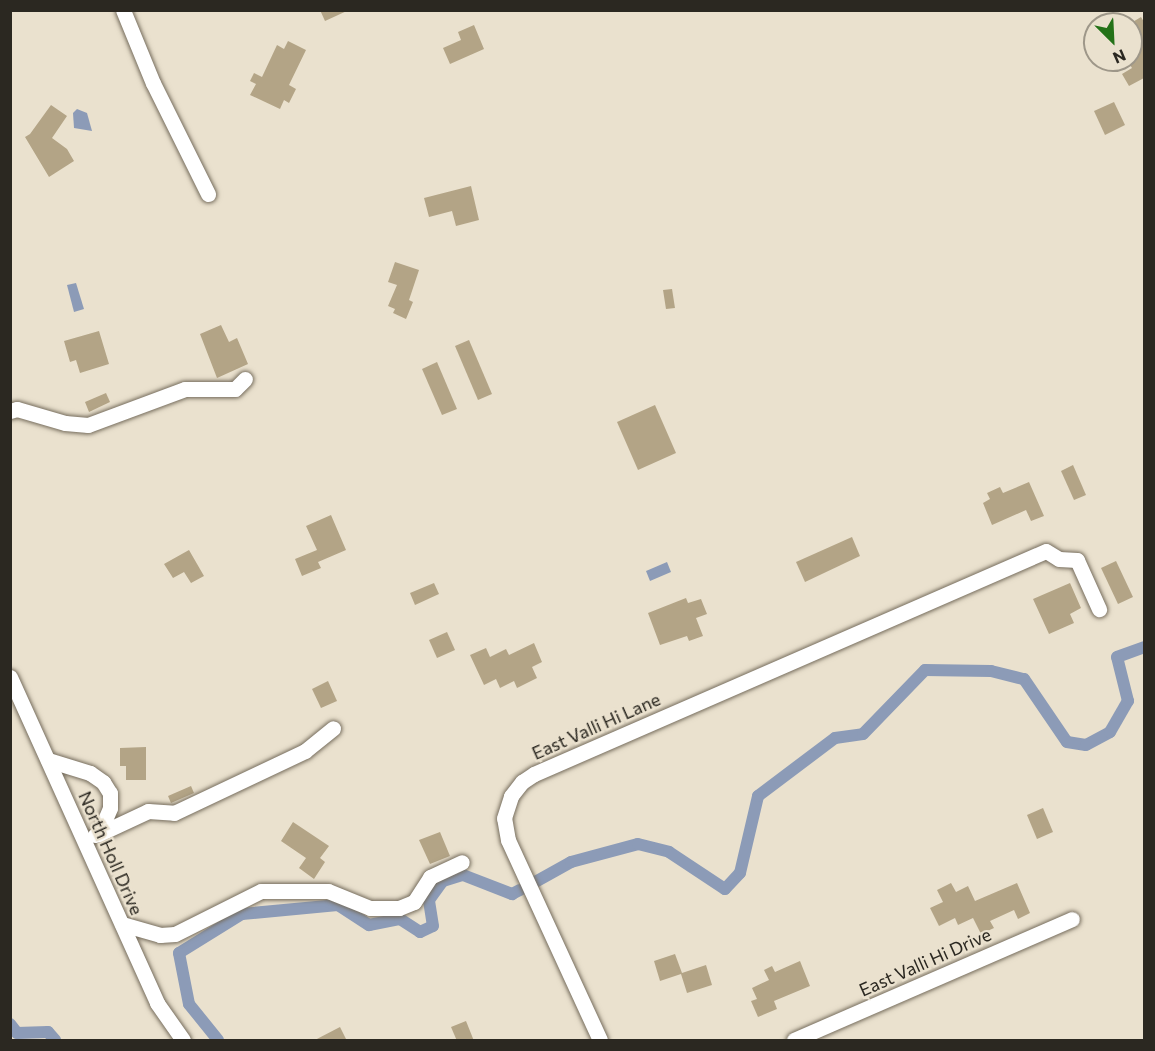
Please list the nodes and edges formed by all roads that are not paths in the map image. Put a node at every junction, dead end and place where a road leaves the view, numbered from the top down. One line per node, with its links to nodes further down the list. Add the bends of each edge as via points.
1 (123, 10): 2 (street, via 153,83)
2 (208, 194)
3 (245, 379): 4 (street, via 235,389 185,389 88,425 65,423 17,409)
4 (10, 411)
5 (1099, 609): 15 (street, East Valli Hi Lane, via 1077,560 1059,559 1046,551 522,782 511,796 504,818 508,840)
6 (10, 677): 8 (street, North Holl Drive)
7 (333, 728): 9 (street, via 305,752 174,813 148,811)
8 (48, 760): 9 (street, via 90,773 103,782 110,793 110,807); 10 (street, North Holl Drive)
9 (99, 834): 10 (street)
10 (84, 840): 13 (street, North Holl Drive)
11 (462, 862): 13 (street, via 430,877 414,902 399,908 370,908 328,891 261,891 168,936)
12 (1072, 919): 16 (street, East Valli Hi Drive)
13 (122, 924): 14 (street, North Holl Drive, via 157,1003)
14 (183, 1041)
15 (600, 1041)
16 (794, 1041)

